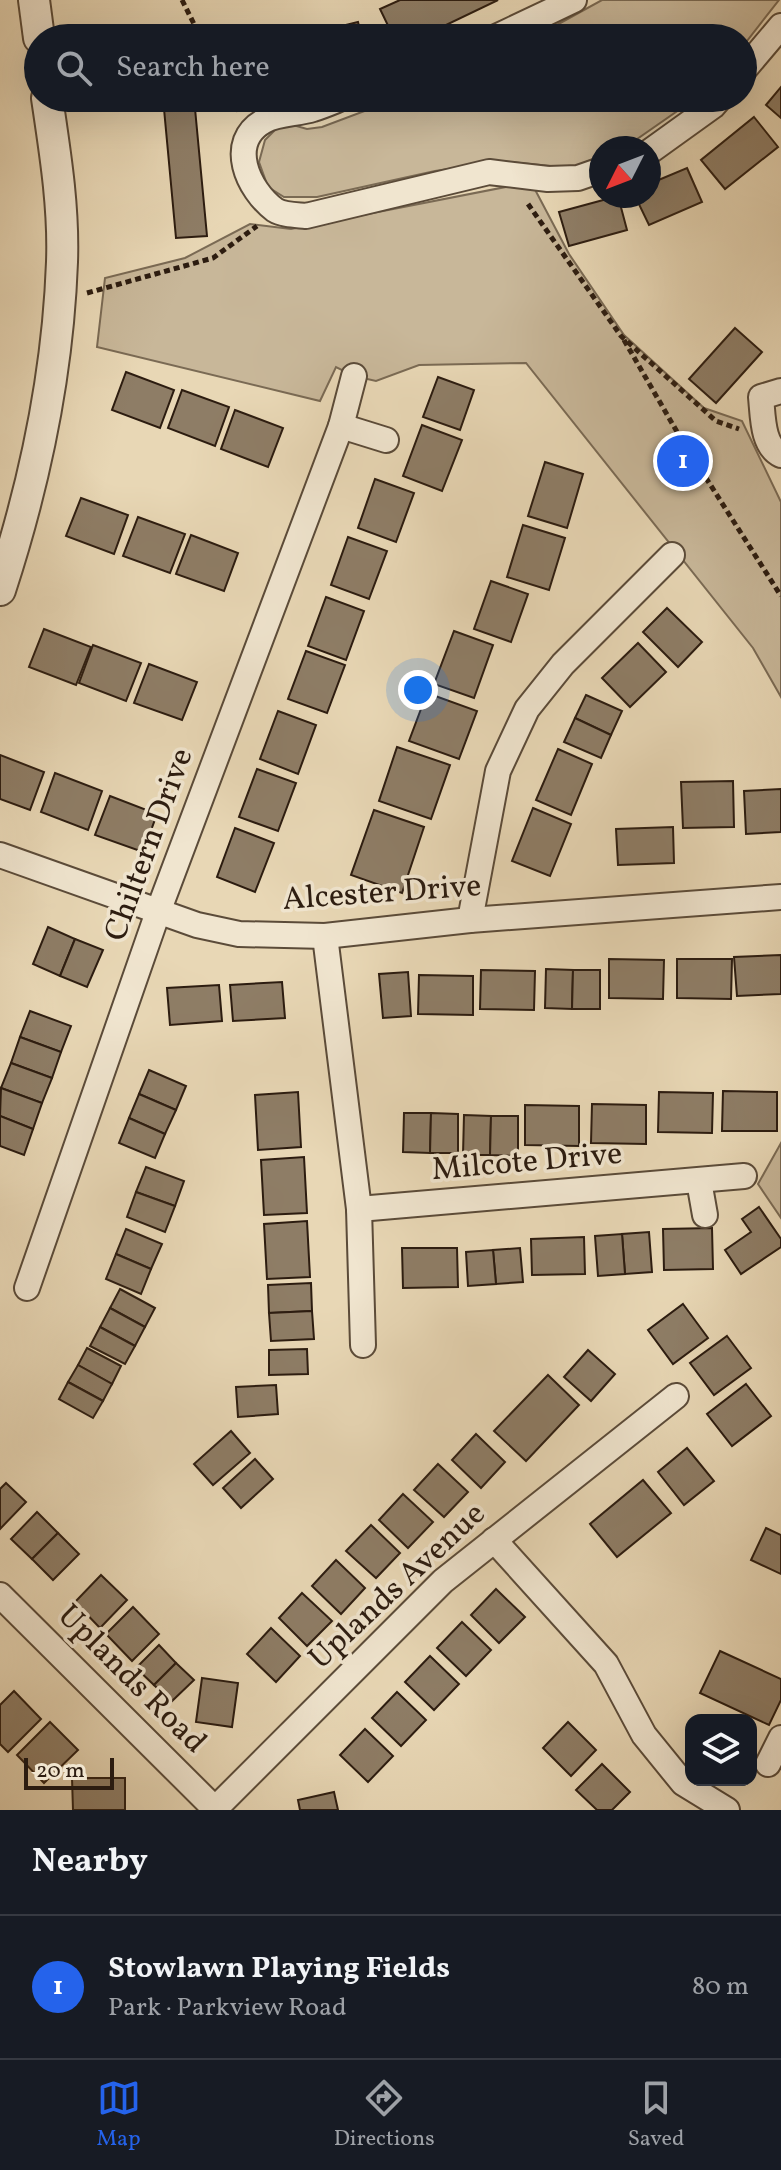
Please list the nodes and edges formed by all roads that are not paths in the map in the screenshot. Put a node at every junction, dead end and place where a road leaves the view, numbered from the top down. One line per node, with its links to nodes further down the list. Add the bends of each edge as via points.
1 (34, 0): 3 (street)
2 (574, 0): 4 (street)
3 (37, 24)
4 (523, 24)
5 (781, 26): 6 (street)
6 (757, 54)
7 (49, 112): 18 (street, via 60,189 62,261 52,383)
8 (302, 112): 11 (street, via 264,121 250,133 244,148 250,180 277,212 306,216 489,172 548,179)
9 (705, 112): 10 (street)
10 (661, 143)
11 (589, 174)
12 (354, 376): 14 (street, Chiltern Drive)
13 (781, 391): 16 (street, via 761,397)
14 (341, 426): 15 (street); 21 (street, Chiltern Drive)
15 (386, 440)
16 (774, 447)
17 (672, 555): 22 (street, via 563,664 527,709 498,771)
18 (0, 590)
19 (0, 855): 21 (street, Alcester Drive)
20 (781, 897): 22 (street, Alcester Drive)
21 (158, 912): 23 (street, Alcester Drive, via 239,934); 28 (street, Chiltern Drive)
22 (470, 920): 23 (street, Alcester Drive)
23 (325, 936): 26 (street)
24 (744, 1176): 25 (street, Milcote Drive)
25 (699, 1181): 26 (street, Milcote Drive); 27 (street)
26 (359, 1209): 29 (street)
27 (705, 1215)
28 (27, 1288)
29 (363, 1345)
30 (676, 1396): 31 (street, Uplands Avenue)
31 (494, 1540): 35 (street, Uplands Avenue, via 443,1581); 36 (street, via 606,1664 644,1735 683,1783)
32 (0, 1595): 35 (street, Uplands Road)
33 (781, 1738): 34 (street)
34 (768, 1764)
35 (215, 1810)
36 (727, 1810)

